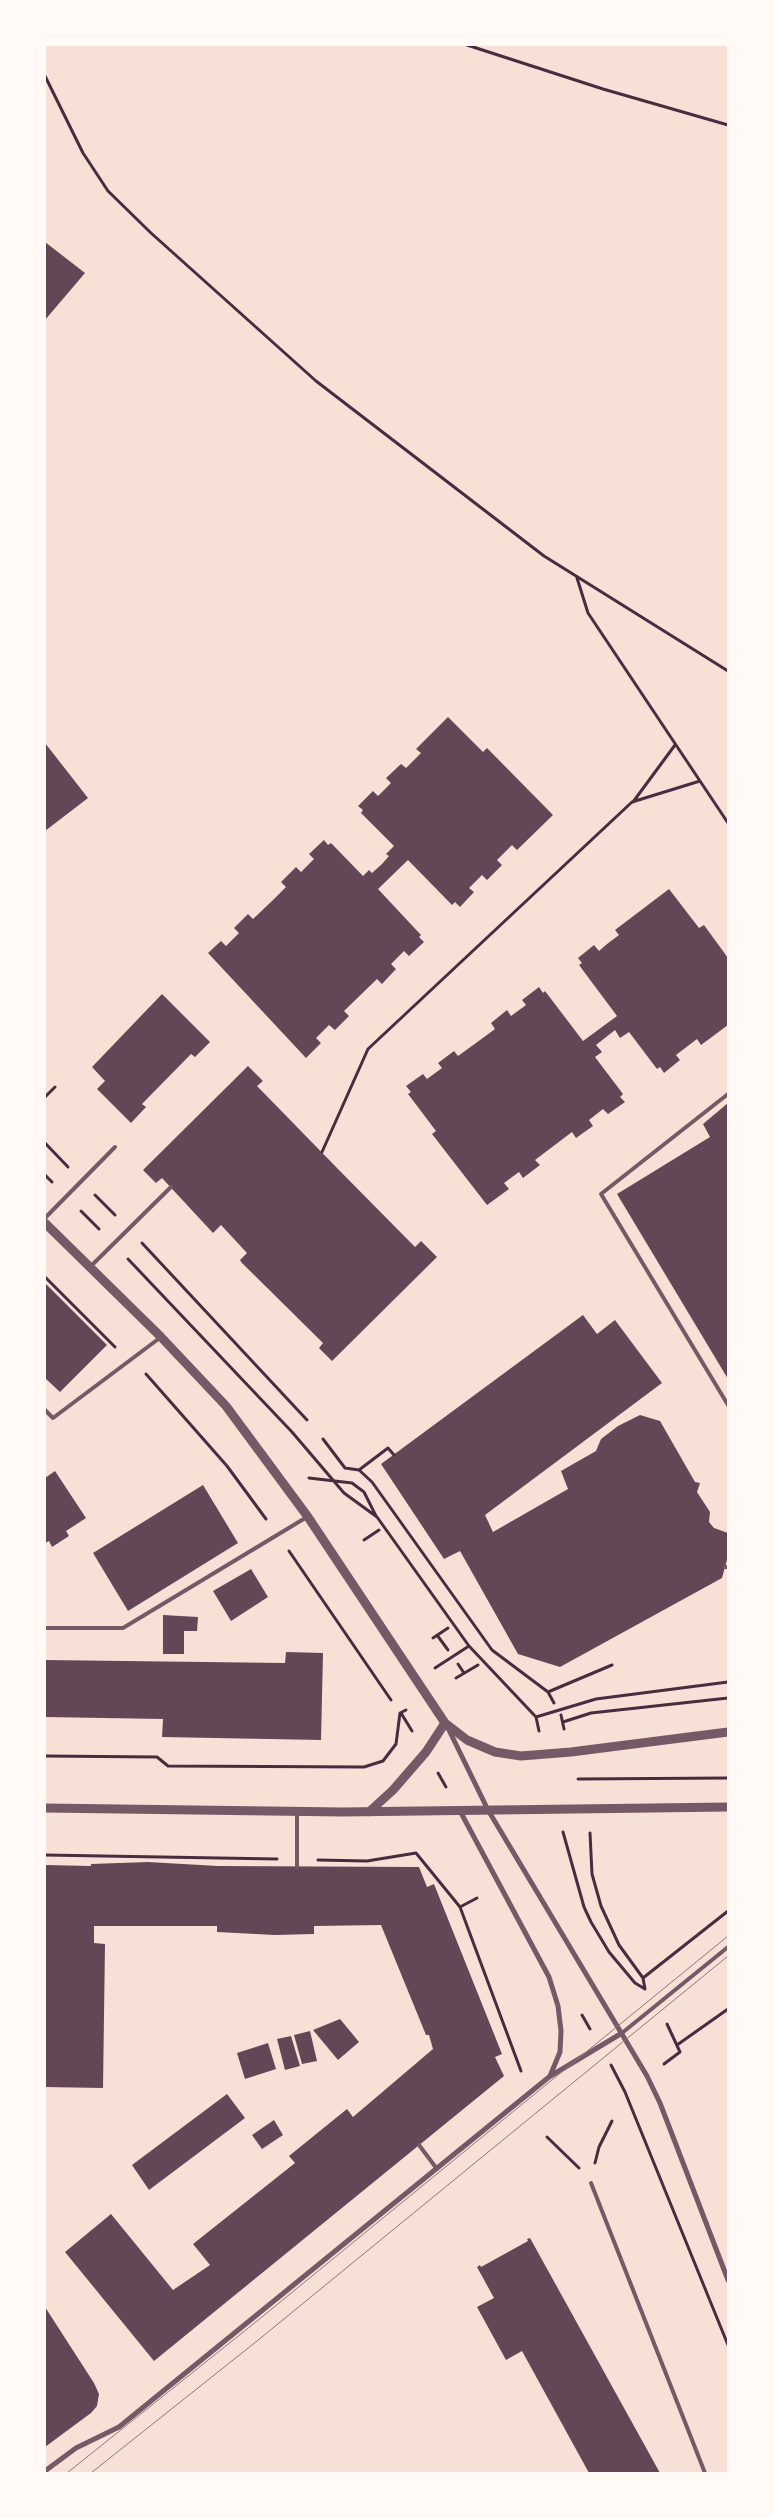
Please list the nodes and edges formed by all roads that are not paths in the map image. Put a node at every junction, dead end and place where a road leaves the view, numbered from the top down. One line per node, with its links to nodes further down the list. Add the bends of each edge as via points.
1 (728, 1094): 8 (lane, via 601,1194)
2 (116, 1147): 4 (lane)
3 (171, 1188): 6 (lane)
4 (45, 1218)
5 (45, 1223): 6 (street)
6 (90, 1267): 7 (street)
7 (161, 1337): 9 (lane, via 53,1418); 10 (street, via 226,1406)
8 (728, 1405)
9 (45, 1410)
10 (308, 1517): 11 (lane, via 122,1628); 12 (street)
11 (45, 1628)
12 (445, 1723): 13 (street, via 467,1740 495,1752 521,1756); 17 (street); 19 (street, via 393,1790)
13 (728, 1732)
14 (728, 1807): 17 (street)
15 (45, 1808): 18 (street)
16 (460, 1810): 17 (street); 19 (street); 23 (street, via 549,1977 561,2031 560,2052)
17 (488, 1810): 22 (street)
18 (297, 1811): 19 (street); 20 (lane)
19 (369, 1812)
20 (297, 1866)
21 (728, 1947): 22 (lane)
22 (622, 2033): 23 (street); 27 (street, via 660,2103)
23 (549, 2076): 25 (street)
24 (419, 2145): 25 (lane)
25 (437, 2169): 28 (street, via 120,2427 76,2448)
26 (591, 2183): 29 (lane)
27 (728, 2280)
28 (45, 2471)
29 (706, 2473)

